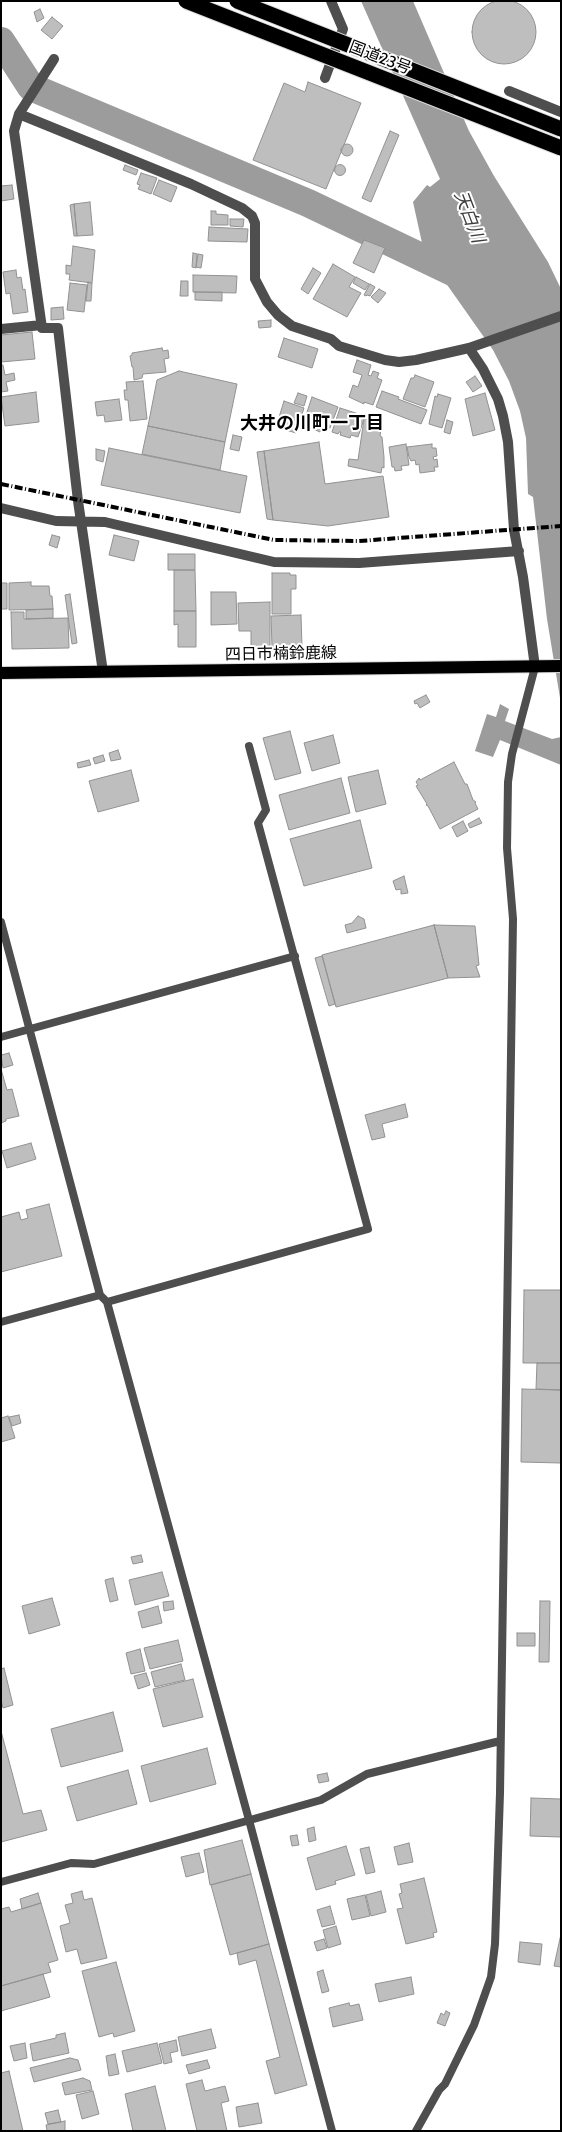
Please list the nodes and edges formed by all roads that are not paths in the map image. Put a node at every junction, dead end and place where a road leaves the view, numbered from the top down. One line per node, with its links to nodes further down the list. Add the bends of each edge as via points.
1 (186, 1): 10 (highway, 国道23号, bridge)
2 (237, 1): 9 (highway, 国道23号, bridge)
3 (331, 1): 5 (street, via 343,29)
4 (54, 59): 8 (street)
5 (325, 78)
6 (509, 92): 7 (street)
7 (561, 112)
8 (19, 114): 12 (street, via 14,131); 14 (street, via 242,208 252,216 254,223 254,279 267,302 292,326 331,339 340,346 399,362)
9 (561, 129)
10 (561, 148)
11 (561, 316): 14 (street)
12 (42, 325): 13 (street); 16 (street, via 42,328 58,328)
13 (1, 329)
14 (469, 348): 17 (street, via 487,377 503,416)
15 (1, 508): 16 (street, via 56,521)
16 (81, 521): 17 (street, via 105,522 274,562 359,563); 20 (street)
17 (519, 551): 18 (street)
18 (541, 666): 19 (main road, 四日市楠鈴鹿線); 20 (main road, 四日市楠鈴鹿線); 30 (lane, via 512,754 508,782 507,848 513,919)
19 (561, 666)
20 (103, 672): 21 (main road, 四日市楠鈴鹿線)
21 (1, 673)
22 (249, 746): 24 (lane, via 266,810 258,823)
23 (1, 922): 25 (lane)
24 (295, 956): 25 (lane); 28 (lane, via 368,1229)
25 (30, 1030): 26 (lane); 27 (lane)
26 (1, 1037)
27 (100, 1295): 28 (lane); 29 (lane)
28 (107, 1302): 31 (lane)
29 (1, 1322)
30 (500, 1741): 31 (lane, via 367,1774 321,1800); 34 (lane, via 495,1944 491,1977 474,2025 445,2084)
31 (249, 1820): 32 (lane, via 94,1864 71,1863); 33 (lane)
32 (1, 1882)
33 (332, 2131)
34 (416, 2131)

